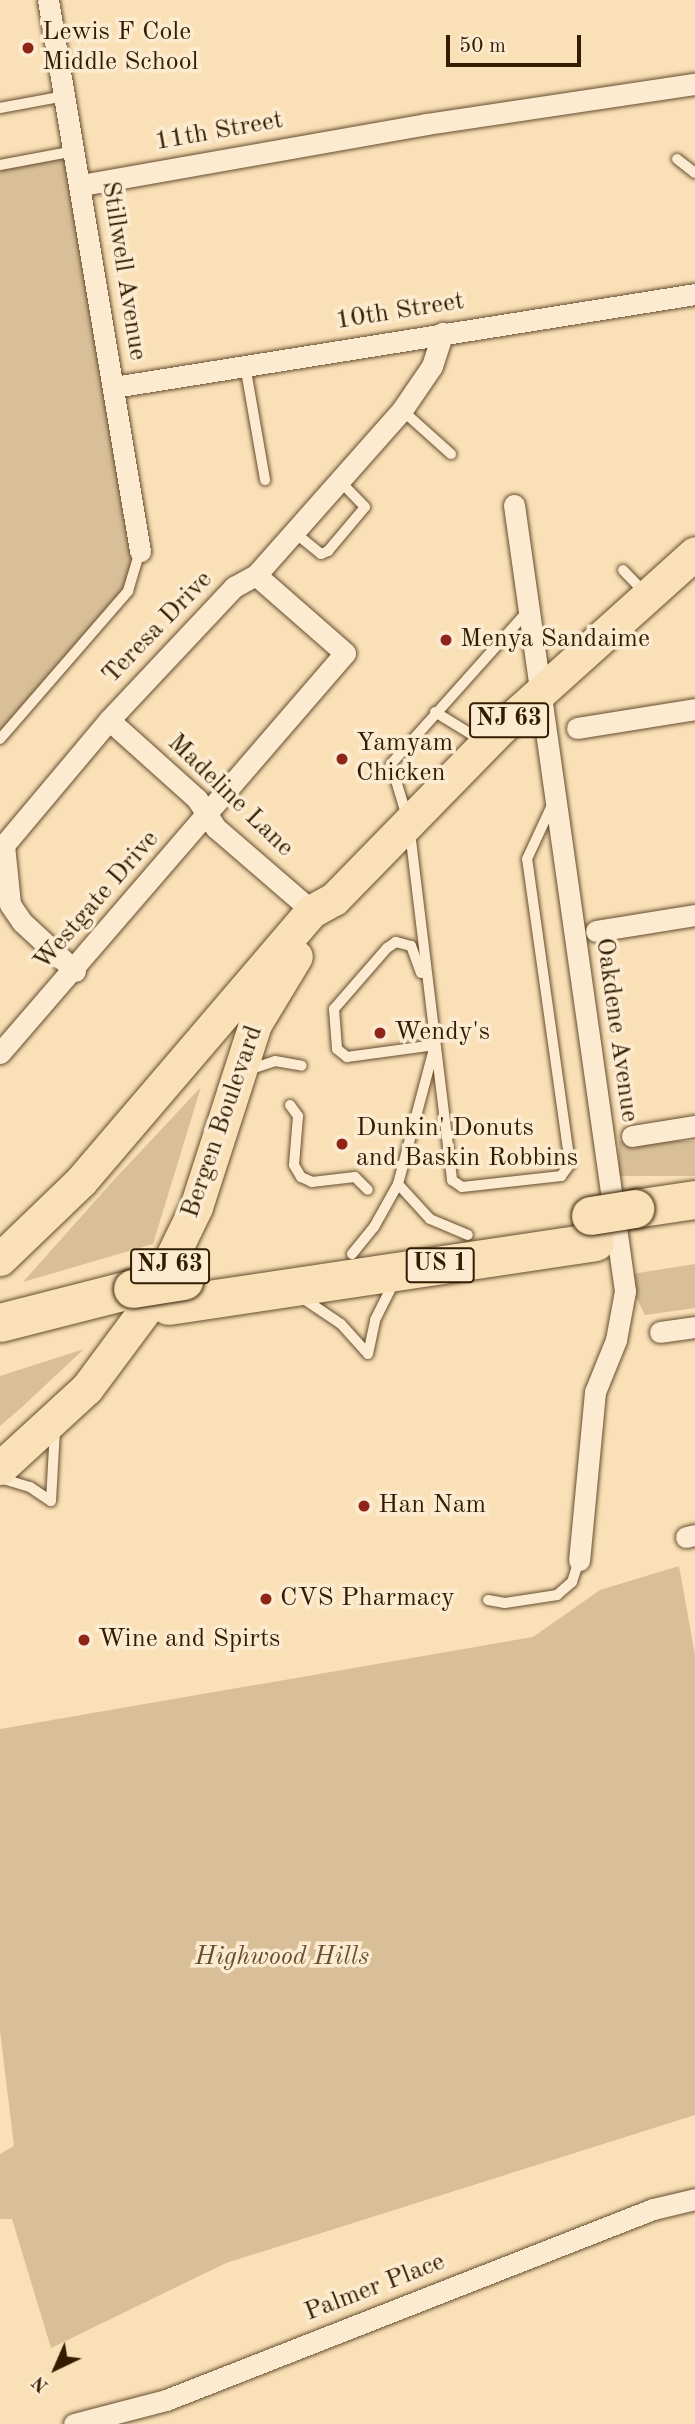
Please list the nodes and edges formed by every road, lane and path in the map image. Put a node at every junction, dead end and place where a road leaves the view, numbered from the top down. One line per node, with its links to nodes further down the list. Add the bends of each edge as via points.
1 (48, 0): 3 (street, Stillwell Avenue)
2 (695, 83): 9 (street, 11th Street)
3 (65, 96): 4 (lane); 5 (street, Stillwell Avenue)
4 (0, 108)
5 (75, 151): 7 (lane); 9 (street, Stillwell Avenue)
6 (677, 159): 8 (lane)
7 (0, 165)
8 (695, 173)
9 (81, 185): 13 (street, Stillwell Avenue)
10 (695, 294): 11 (street, 10th Street)
11 (443, 332): 12 (street, 10th Street); 14 (street, Teresa Drive, via 432,366)
12 (245, 366): 13 (street, 10th Street); 16 (lane)
13 (114, 387): 20 (street, Stillwell Avenue)
14 (402, 410): 15 (lane); 17 (street, Teresa Drive)
15 (451, 454)
16 (265, 480)
17 (339, 480): 19 (street, Teresa Drive); 19 (lane, via 365,507 328,551 321,554)
18 (514, 505): 25 (street, Oakdene Avenue)
19 (294, 532): 23 (street, Teresa Drive)
20 (140, 551): 31 (lane, via 128,591)
21 (695, 553): 24 (main road, Bergen Boulevard / NJ 63)
22 (623, 570): 24 (lane)
23 (256, 575): 29 (street, Teresa Drive, via 234,587); 34 (street, Westgate Drive, via 345,653)
24 (646, 594): 26 (main road, Bergen Boulevard / NJ 63)
25 (528, 611): 26 (street, Oakdene Avenue); 28 (lane)
26 (538, 693): 32 (main road, Bergen Boulevard / NJ 63); 33 (street, Oakdene Avenue)
27 (695, 709): 30 (street)
28 (435, 712): 32 (lane); 35 (lane, via 391,764)
29 (109, 720): 34 (street, Madeline Lane, via 197,799); 39 (street, Teresa Drive, via 4,845 10,904 22,922)
30 (576, 728)
31 (0, 739)
32 (486, 743): 35 (main road, Bergen Boulevard / NJ 63)
33 (555, 800): 41 (lane, via 527,859 570,1164 561,1176 456,1185); 68 (street, Oakdene Avenue, via 625,1291 616,1340 595,1392)
34 (208, 816): 36 (street, Madeline Lane); 39 (street, Westgate Drive)
35 (409, 821): 36 (main road, Bergen Boulevard / NJ 63); 40 (lane)
36 (323, 905): 44 (main road, Bergen Boulevard / NJ 63, via 325,920 260,1012); 56 (main road, Bergen Boulevard / NJ 63, via 81,1181)
37 (695, 915): 38 (street)
38 (596, 931)
39 (75, 971): 42 (street, Westgate Drive)
40 (431, 1009): 41 (lane); 41 (lane, via 415,950 396,943 336,1005 332,1016 337,1049 343,1057)
41 (435, 1045): 48 (lane)
42 (1, 1049)
43 (302, 1066): 44 (lane, via 262,1062 250,1067)
44 (232, 1087): 65 (main road, Bergen Boulevard / NJ 63, via 201,1195 169,1267 118,1350)
45 (290, 1105): 49 (lane, via 298,1116 294,1165 301,1177 312,1182 355,1177)
46 (695, 1126): 47 (street)
47 (632, 1136)
48 (398, 1184): 54 (lane, via 421,1212); 55 (lane, via 374,1227)
49 (368, 1190)
50 (695, 1200): 51 (highway, US 1)
51 (637, 1222): 52 (highway, US 1); 53 (highway, US 1, bridge)
52 (695, 1227)
53 (593, 1229): 54 (highway, US 1); 57 (highway, US 1)
54 (468, 1235): 55 (highway, US 1)
55 (352, 1254): 59 (highway, US 1)
56 (0, 1259)
57 (400, 1271): 58 (highway, US 1); 58 (lane, via 379,1309 368,1354 341,1324)
58 (286, 1288): 59 (highway, US 1)
59 (176, 1293): 60 (highway, US 1)
60 (126, 1301): 61 (highway, US 1); 64 (highway, US 1)
61 (0, 1323)
62 (695, 1327): 63 (street)
63 (660, 1332)
64 (0, 1347)
65 (59, 1418): 66 (main road, Bergen Boulevard / NJ 63); 67 (lane, via 51,1451 51,1501 30,1487)
66 (0, 1468)
67 (0, 1478)
68 (579, 1560): 69 (lane, via 572,1582 557,1595 505,1603)
69 (488, 1600)
70 (695, 2199): 71 (street, Palmer Place, via 653,2209 166,2400)
71 (74, 2424)

